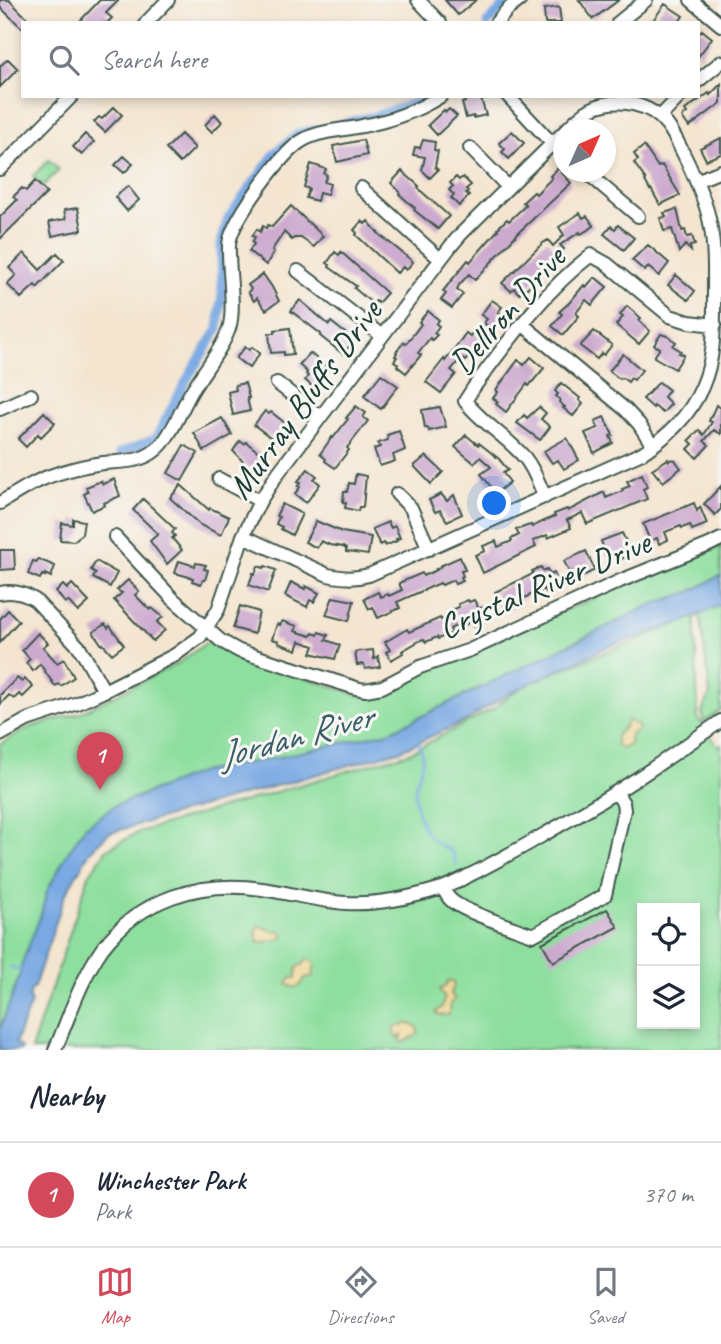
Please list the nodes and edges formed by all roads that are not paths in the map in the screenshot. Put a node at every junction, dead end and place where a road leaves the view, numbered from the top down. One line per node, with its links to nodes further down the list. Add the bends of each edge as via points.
1 (168, 0): 6 (street)
2 (418, 0): 7 (street)
3 (520, 0): 8 (street)
4 (646, 0): 9 (street)
5 (691, 0): 10 (street)
6 (148, 21)
7 (438, 21)
8 (498, 21)
9 (620, 21)
10 (721, 25)
11 (721, 62): 12 (street)
12 (700, 79)
13 (70, 98): 22 (street)
14 (437, 98): 44 (street, via 389,120 305,138 272,169 229,241 230,325 161,445 141,460 56,474)
15 (510, 98): 20 (street)
16 (678, 98): 18 (street)
17 (591, 102): 18 (street, via 632,103); 19 (street, Murray Bluffs Drive)
18 (660, 117): 24 (street, via 675,136)
19 (577, 119)
20 (552, 143): 26 (street, Murray Bluffs Drive)
21 (470, 148): 26 (street)
22 (0, 169)
23 (721, 171): 24 (street)
24 (696, 181): 30 (street, via 710,221)
25 (598, 182): 28 (street)
26 (508, 187): 29 (street, Murray Bluffs Drive)
27 (361, 188): 29 (street)
28 (638, 216)
29 (440, 259): 34 (street, Murray Bluffs Drive)
30 (718, 269): 33 (street)
31 (298, 271): 34 (street)
32 (522, 324): 33 (street, Dellron Drive, via 591,255 670,316); 39 (street, via 626,410); 42 (street, Dellron Drive, via 465,401 526,458)
33 (715, 325): 39 (street, via 710,362 696,400 672,431)
34 (382, 336): 38 (street, Murray Bluffs Drive)
35 (276, 383): 38 (street)
36 (31, 395): 37 (street)
37 (0, 409)
38 (320, 417): 43 (street, Murray Bluffs Drive)
39 (653, 446): 42 (street)
40 (219, 479): 43 (street)
41 (397, 494): 48 (street, via 411,508)
42 (545, 497): 48 (street)
43 (260, 501): 45 (street, Murray Bluffs Drive)
44 (0, 503)
45 (243, 536): 48 (street, via 341,578 369,575); 50 (street, Murray Bluffs Drive, via 218,610)
46 (115, 537): 50 (street)
47 (721, 539): 50 (street, Crystal River Drive, via 375,689 356,688 239,651)
48 (429, 549)
49 (0, 593): 51 (street, via 17,592 35,600 84,654)
50 (206, 628): 51 (street, Murray Bluffs Drive, via 185,649)
51 (104, 691): 53 (street, Murray Bluffs Drive)
52 (721, 721): 54 (street)
53 (0, 735)
54 (616, 792): 55 (street); 55 (street, via 624,810 605,894 533,935 457,905)
55 (443, 888): 56 (street, via 372,903 229,886 174,895 141,912 102,950)
56 (55, 1050)

